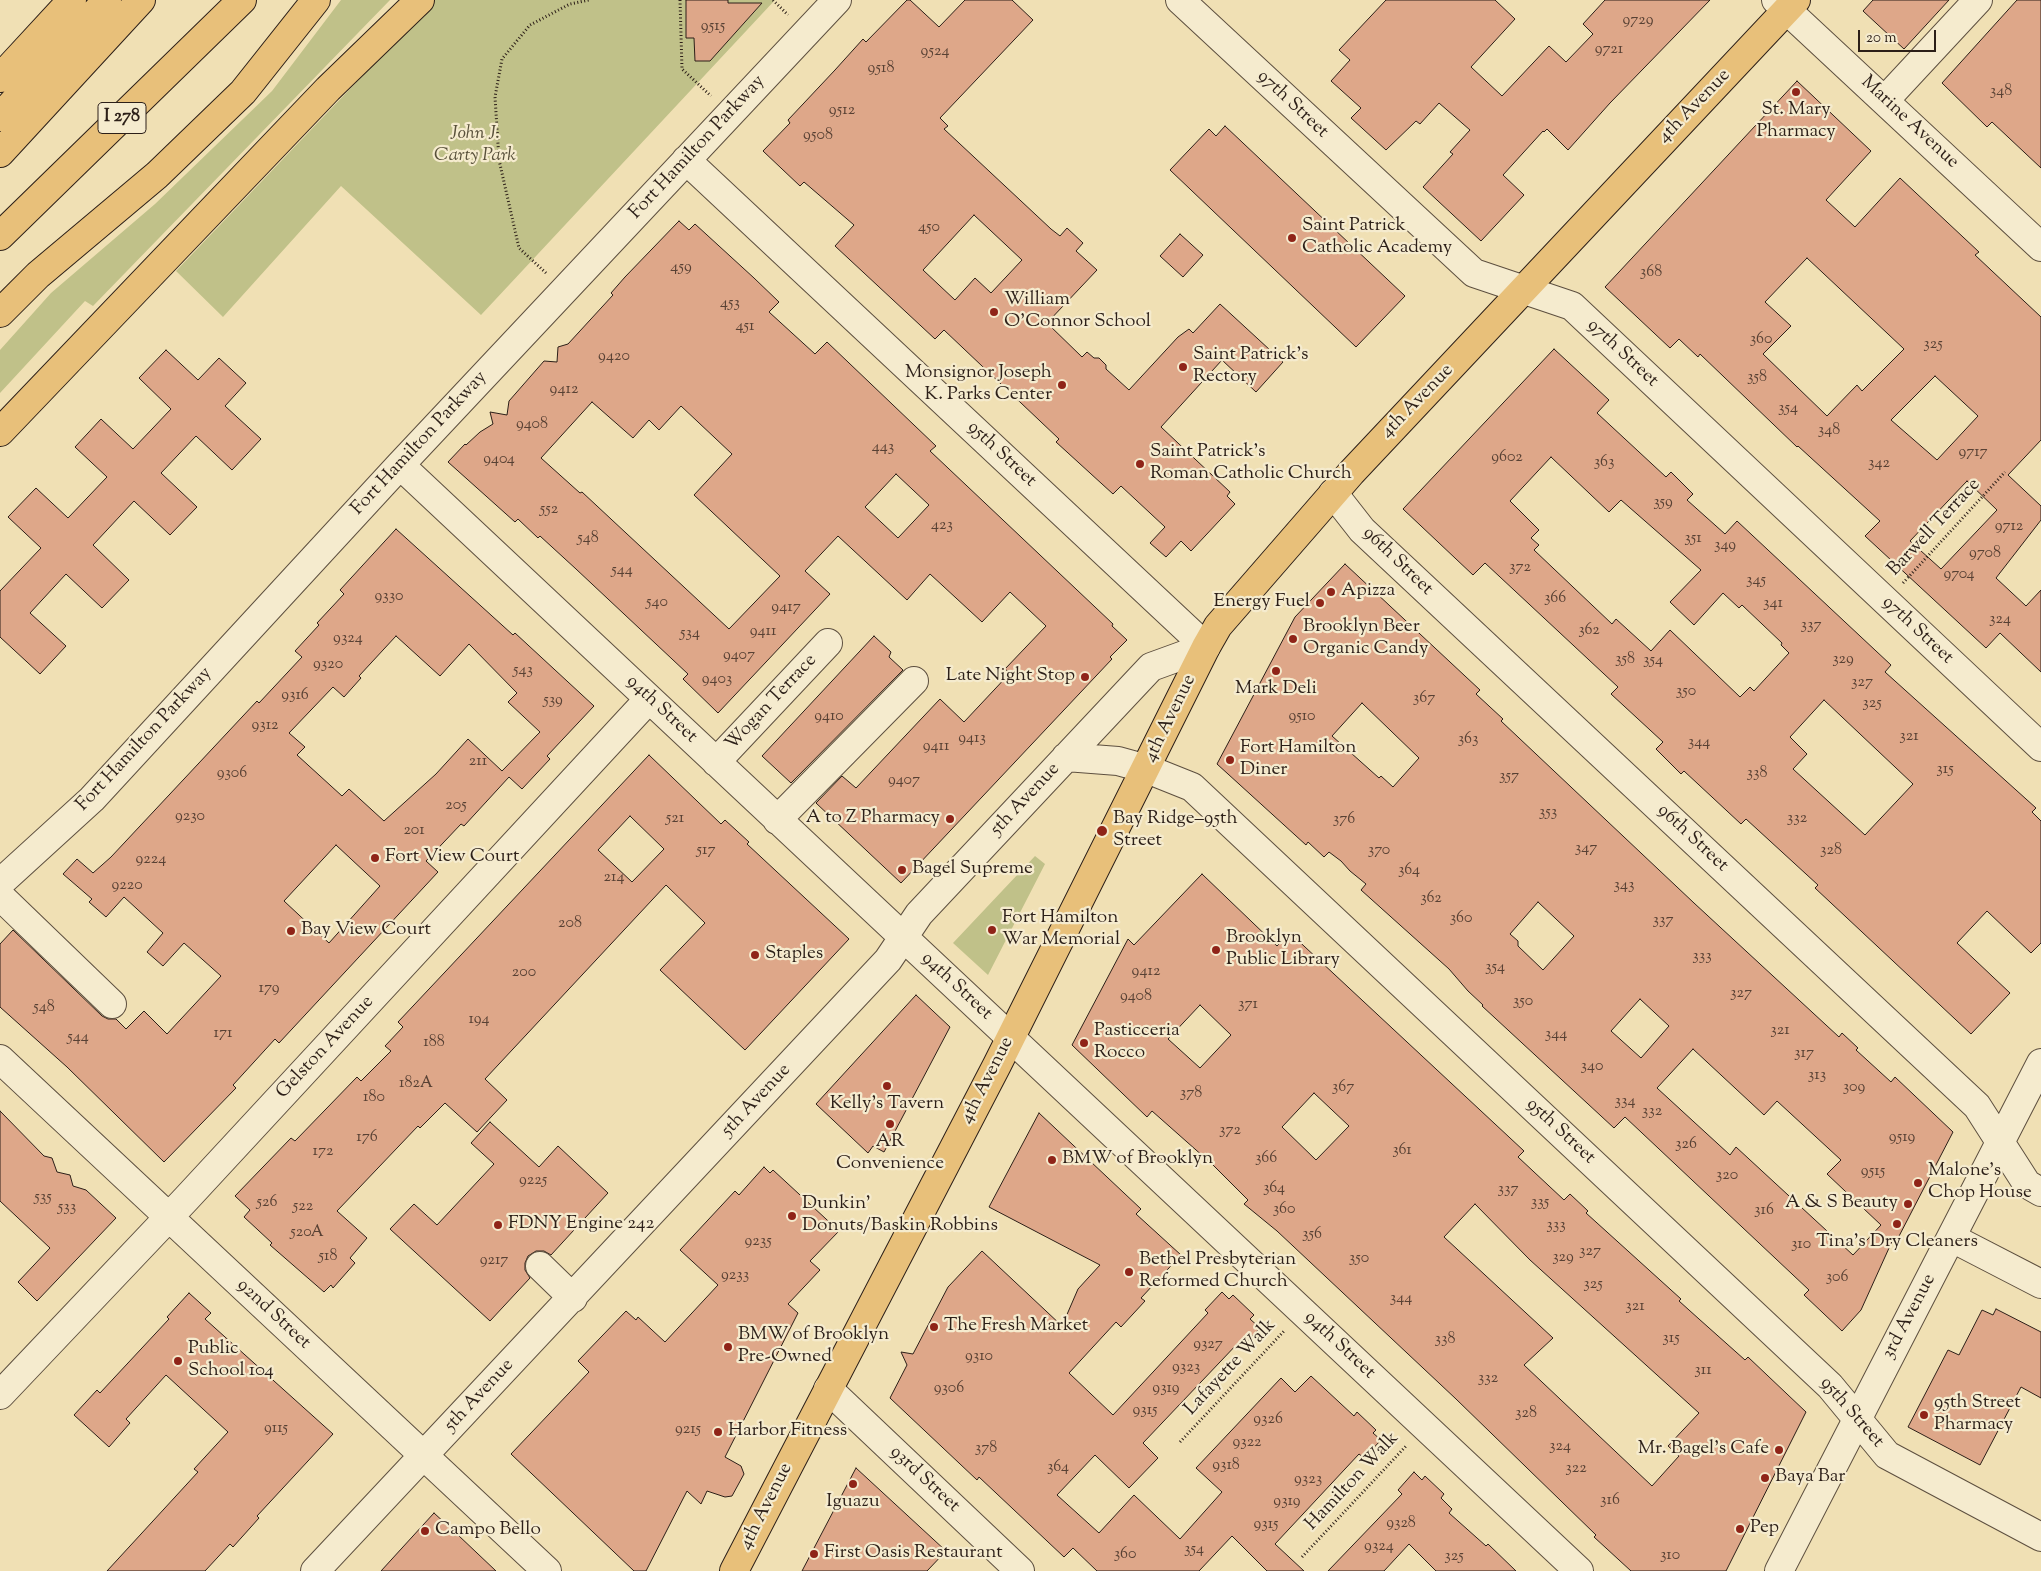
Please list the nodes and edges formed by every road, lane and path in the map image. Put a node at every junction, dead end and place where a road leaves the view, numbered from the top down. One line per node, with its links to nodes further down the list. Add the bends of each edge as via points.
1 (72, 0): 13 (main road)
2 (107, 0): 16 (main road)
3 (142, 0): 17 (main road)
4 (242, 0): 19 (main road, I 278)
5 (316, 0): 23 (main road, via 243,92 157,175 38,275)
6 (420, 0): 24 (main road, via 321,96)
7 (589, 0): 21 (path, via 570,4 530,25 502,59 495,97 499,160 519,248)
8 (680, 0): 15 (path, via 682,69)
9 (837, 0): 15 (street, Fort Hamilton Parkway)
10 (1180, 0): 22 (street, 97th Street, via 1474,273)
11 (1978, 0): 14 (street)
12 (1786, 4): 14 (street, Marine Avenue); 22 (main road, 4th Avenue)
13 (0, 78)
14 (1885, 100): 20 (street, Marine Avenue)
15 (730, 113): 18 (street, Fort Hamilton Parkway)
16 (0, 117)
17 (0, 153)
18 (686, 160): 21 (street, Fort Hamilton Parkway); 30 (street, 95th Street)
19 (0, 236)
20 (2041, 247)
21 (564, 290): 25 (street, Fort Hamilton Parkway)
22 (1524, 290): 27 (main road, 4th Avenue); 28 (street, 97th Street, via 1572,306)
23 (0, 313)
24 (0, 432)
25 (400, 465): 32 (street, 94th Street); 38 (street, Fort Hamilton Parkway, via 92,799)
26 (2005, 472): 28 (path, Barwell Terrace)
27 (1333, 493): 30 (main road, 4th Avenue, via 1218,626); 45 (street, 96th Street, via 1362,530 1977,1106)
28 (1886, 602): 33 (street, 97th Street)
29 (828, 643): 35 (street, Wogan Terrace)
30 (1206, 647): 34 (street, 5th Avenue, via 1151,667); 36 (main road, 4th Avenue)
31 (914, 681): 37 (street)
32 (649, 699): 35 (street, 94th Street); 47 (street, Gelston Avenue)
33 (2041, 746)
34 (1066, 758): 36 (street, 95th Street, via 1118,762); 40 (street, 5th Avenue, via 919,914)
35 (716, 762): 37 (street, 94th Street)
36 (1147, 769): 42 (main road, 4th Avenue); 55 (street, 95th Street, via 1192,788 1823,1379)
37 (778, 820): 40 (street, 94th Street)
38 (0, 883)
39 (0, 896): 41 (street)
40 (902, 938): 42 (street, 94th Street); 51 (street, 5th Avenue, via 888,960)
41 (112, 1004)
42 (1010, 1037): 52 (street, 94th Street); 53 (main road, 4th Avenue)
43 (0, 1059): 47 (street, 92nd Street)
44 (2041, 1063): 45 (street, 3rd Avenue)
45 (2000, 1143): 46 (street, 96th Street, via 2027,1184); 48 (street, 3rd Avenue)
46 (2041, 1192)
47 (168, 1218): 54 (street, Gelston Avenue); 58 (street, 92nd Street)
48 (1952, 1238): 50 (street); 55 (street, 3rd Avenue)
49 (540, 1266): 51 (street)
50 (2041, 1284)
51 (573, 1298): 58 (street, 5th Avenue)
52 (1303, 1312): 56 (street, 94th Street); 57 (path, Lafayette Walk)
53 (828, 1389): 63 (main road, 4th Avenue); 64 (street, 93rd Street)
54 (0, 1395)
55 (1857, 1418): 59 (street, 95th Street, via 1887,1455); 66 (street, 3rd Avenue)
56 (1424, 1426): 60 (path, Hamilton Walk); 65 (street, 94th Street)
57 (1180, 1442)
58 (425, 1455): 61 (street, 5th Avenue); 62 (street, 92nd Street)
59 (2041, 1537)
60 (1302, 1557)
61 (316, 1571)
62 (547, 1571)
63 (734, 1571)
64 (1020, 1571)
65 (1578, 1571)
66 (1779, 1571)

